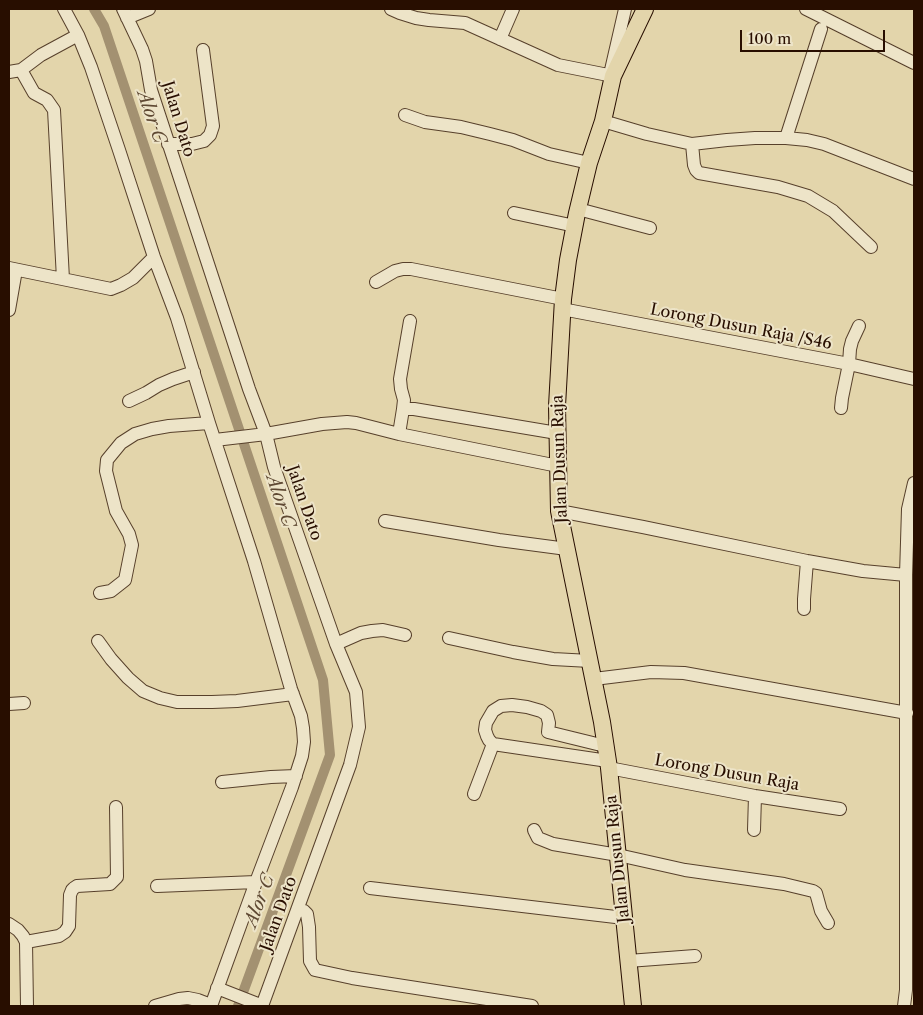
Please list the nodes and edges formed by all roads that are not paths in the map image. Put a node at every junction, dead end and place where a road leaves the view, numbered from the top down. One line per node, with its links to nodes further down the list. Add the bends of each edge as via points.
1 (64, 9): 10 (street)
2 (149, 9): 8 (street)
3 (513, 9): 11 (street)
4 (625, 9): 15 (street)
5 (645, 9): 15 (main road, Jalan Dusun Raja)
6 (806, 9): 13 (street)
7 (399, 10): 11 (street, via 430,20 465,23)
8 (125, 13): 19 (street, Jalan Dato, via 146,61 151,90)
9 (821, 29): 18 (street)
10 (78, 35): 14 (street); 28 (street)
11 (500, 39): 15 (street, via 558,66)
12 (203, 50): 19 (street, via 213,126 204,140 192,144)
13 (914, 63)
14 (15, 71): 30 (street, via 34,94 47,100 54,110)
15 (611, 76): 17 (main road, Jalan Dusun Raja)
16 (405, 115): 21 (street, via 513,140 549,154)
17 (603, 121): 20 (street); 21 (main road, Jalan Dusun Raja)
18 (786, 138): 20 (street); 22 (street, via 824,144)
19 (168, 144): 44 (street, Jalan Dato)
20 (692, 144): 27 (street, via 694,165 699,173 778,187 808,196 832,211)
21 (589, 163): 23 (main road, Jalan Dusun Raja)
22 (914, 179)
23 (578, 209): 25 (main road, Jalan Dusun Raja); 26 (street)
24 (514, 213): 25 (street)
25 (575, 226): 32 (main road, Jalan Dusun Raja)
26 (650, 228)
27 (871, 247)
28 (154, 257): 30 (street, via 133,278 111,288); 37 (street)
29 (12, 269): 30 (street); 33 (street)
30 (63, 279)
31 (376, 282): 32 (street, Lorong Dusun Raja /S46, via 395,271 412,269)
32 (562, 304): 36 (street, Lorong Dusun Raja /S46); 43 (main road, Jalan Dusun Raja)
33 (9, 310)
34 (410, 321): 41 (street, via 400,379)
35 (858, 326): 36 (street)
36 (849, 364): 38 (street, Lorong Dusun Raja /S46); 40 (street)
37 (194, 372): 39 (street); 42 (street)
38 (914, 379)
39 (129, 401)
40 (841, 408)
41 (403, 409): 43 (street); 45 (street)
42 (209, 423): 46 (street); 54 (street, via 169,426 136,434 121,443 107,460 106,471 116,511 132,546 125,580 111,591)
43 (557, 433): 47 (main road, Jalan Dusun Raja)
44 (264, 434): 45 (street, via 347,422); 46 (street); 59 (street, Jalan Dato)
45 (399, 434): 47 (street)
46 (217, 439): 62 (street)
47 (558, 466): 49 (main road, Jalan Dusun Raja)
48 (914, 483): 53 (street, via 908,509)
49 (559, 511): 51 (main road, Jalan Dusun Raja); 52 (street)
50 (385, 521): 51 (street)
51 (566, 549): 60 (main road, Jalan Dusun Raja)
52 (807, 561): 53 (street); 55 (street)
53 (906, 575): 65 (street)
54 (100, 593)
55 (804, 609)
56 (406, 635): 59 (street, via 372,631)
57 (449, 638): 60 (street, via 533,656)
58 (98, 640): 62 (street, via 128,678 143,691 160,698 177,702 212,702)
59 (336, 644): 82 (street, Jalan Dato, via 356,692 359,727 350,765)
60 (590, 661): 61 (main road, Jalan Dusun Raja)
61 (594, 679): 65 (street, via 651,672 684,673); 69 (main road, Jalan Dusun Raja)
62 (293, 694): 70 (street, via 301,716 304,742)
63 (24, 703): 64 (street)
64 (9, 704)
65 (907, 713): 96 (street)
66 (548, 732): 67 (street, via 548,718 544,712 527,707 501,706 486,722 485,730); 68 (street); 69 (street)
67 (493, 744): 68 (street); 72 (street)
68 (538, 751): 69 (street)
69 (607, 758): 73 (street, Lorong Dusun Raja); 78 (main road, Jalan Dusun Raja)
70 (296, 776): 71 (street); 79 (street)
71 (222, 782)
72 (474, 794)
73 (755, 796): 75 (street, Lorong Dusun Raja); 77 (street)
74 (116, 807): 86 (street, via 117,877 110,884 74,888 70,895 65,932)
75 (840, 809)
76 (534, 830): 78 (street, via 538,838 552,844)
77 (754, 830)
78 (618, 855): 83 (main road, Jalan Dusun Raja); 84 (street, via 685,870 813,891)
79 (256, 882): 80 (street); 89 (street)
80 (157, 886)
81 (370, 888): 83 (street)
82 (298, 909): 93 (street, Jalan Dato); 94 (street, via 307,914 310,961 315,970)
83 (624, 918): 88 (main road, Jalan Dusun Raja)
84 (828, 923)
85 (9, 924): 86 (street)
86 (26, 942): 90 (street)
87 (695, 956): 88 (street)
88 (628, 961): 95 (main road, Jalan Dusun Raja)
89 (219, 989): 92 (street); 93 (street)
90 (27, 1006)
91 (155, 1006): 92 (street, via 188,998)
92 (211, 1006)
93 (262, 1006)
94 (532, 1006)
95 (633, 1006)
96 (904, 1006)

